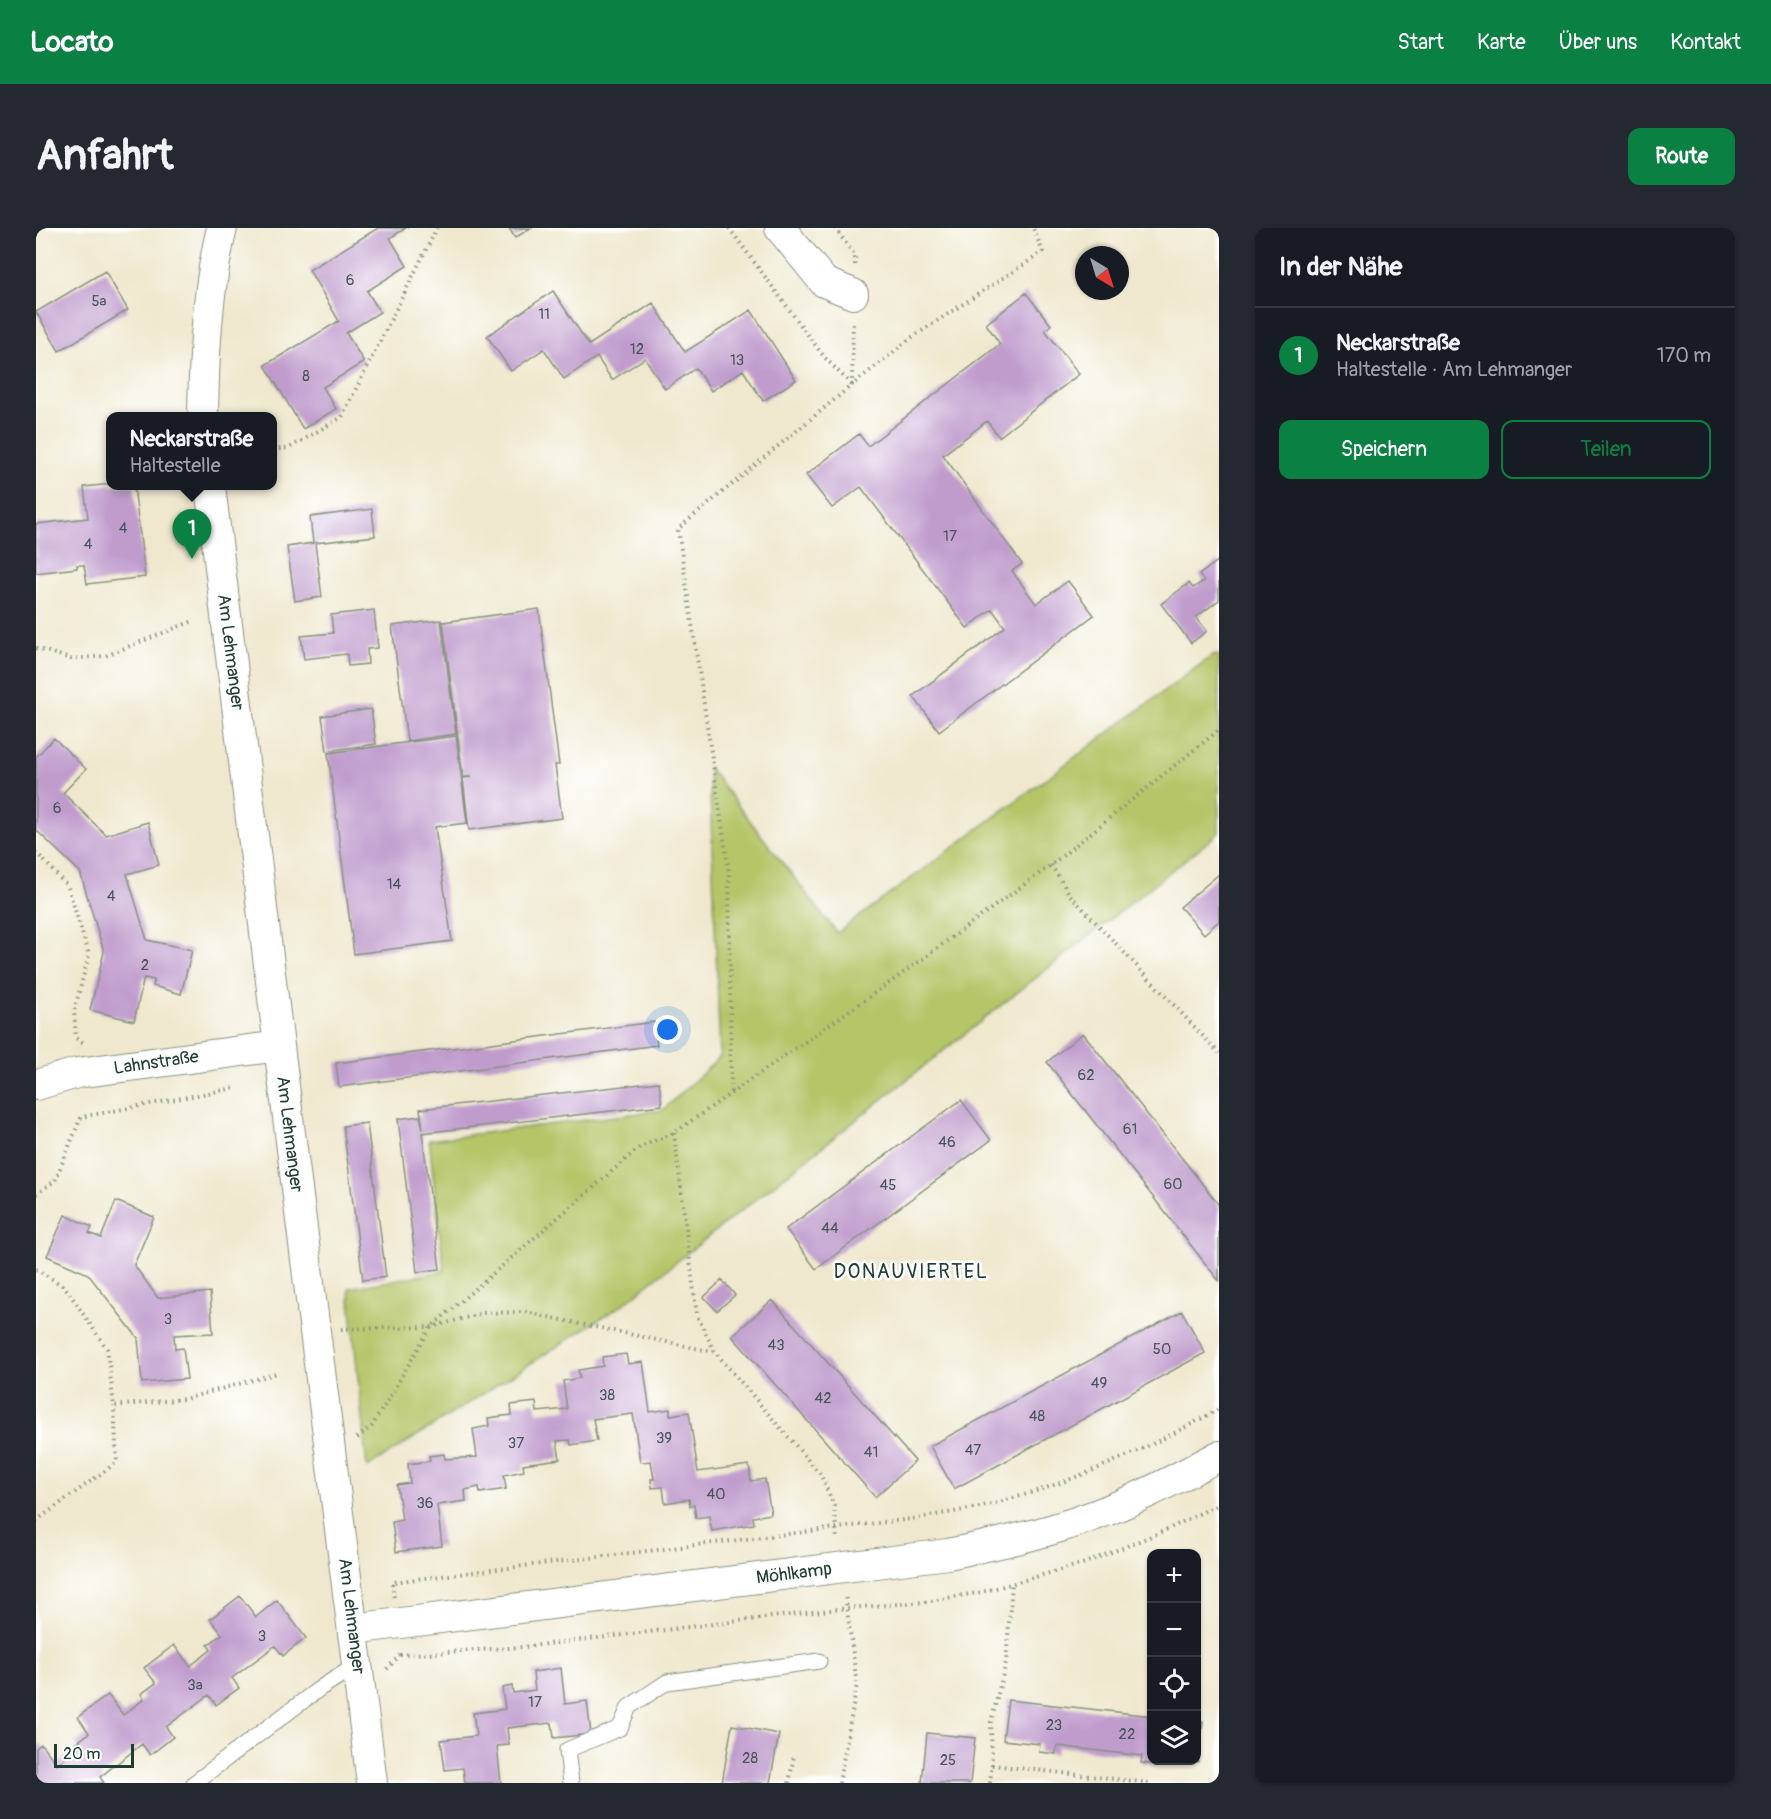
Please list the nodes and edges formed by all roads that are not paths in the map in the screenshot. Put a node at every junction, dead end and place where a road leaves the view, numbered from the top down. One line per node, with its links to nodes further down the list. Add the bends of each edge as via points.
1 (222, 228): 4 (street, via 208,305)
2 (780, 228): 3 (street, via 824,282)
3 (853, 294)
4 (203, 412)
5 (210, 490): 6 (street, Am Lehmanger)
6 (279, 1046): 7 (street, Lahnstraße, via 76,1073); 9 (street, Am Lehmanger)
7 (36, 1085)
8 (1219, 1456): 9 (street, Möhlkamp, via 1140,1497 1090,1517 1030,1536 948,1554)
9 (353, 1629): 11 (street, Am Lehmanger)
10 (819, 1661): 14 (lane, via 667,1682 629,1707 620,1728 567,1750)
11 (358, 1664): 12 (lane); 13 (street, Am Lehmanger)
12 (194, 1783)
13 (372, 1783)
14 (571, 1783)

